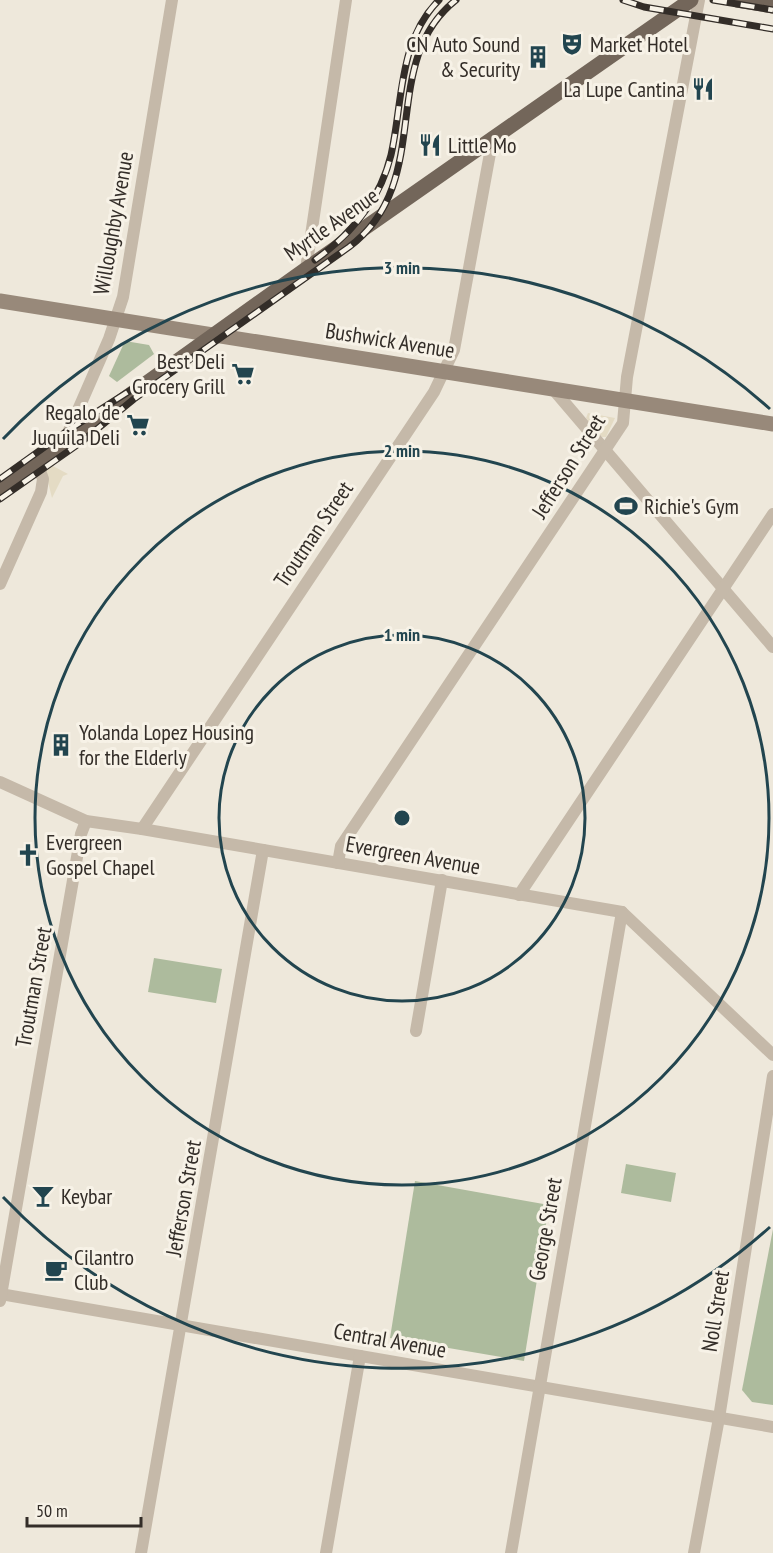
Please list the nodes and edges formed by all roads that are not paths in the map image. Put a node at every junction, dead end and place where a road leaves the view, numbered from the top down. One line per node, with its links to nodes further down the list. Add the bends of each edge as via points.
1 (172, 0): 10 (street, Willoughby Avenue, via 123,297)
2 (346, 0): 8 (street)
3 (691, 0): 7 (main road, Myrtle Avenue)
4 (699, 0): 14 (street, Jefferson Street)
5 (737, 0): 6 (main road)
6 (773, 6)
7 (494, 137): 8 (main road, Myrtle Avenue); 12 (street, Troutman Street, via 454,350)
8 (306, 269): 11 (main road, Myrtle Avenue)
9 (0, 301): 10 (main road, Bushwick Avenue)
10 (116, 319): 11 (main road, Bushwick Avenue); 16 (street, Willoughby Avenue)
11 (216, 335): 12 (main road, Bushwick Avenue); 16 (main road, Myrtle Avenue)
12 (444, 372): 13 (main road, Bushwick Avenue); 26 (street, Troutman Street)
13 (553, 389): 14 (main road, Bushwick Avenue); 17 (street)
14 (625, 401): 15 (main road, Bushwick Avenue); 17 (street, Jefferson Street, via 623,423)
15 (773, 424)
16 (63, 443): 18 (main road, Myrtle Avenue)
17 (606, 450): 22 (street); 28 (street, Jefferson Street, via 341,846)
18 (37, 462): 19 (main road, Myrtle Avenue); 21 (street, via 43,478 41,492)
19 (0, 488)
20 (773, 514): 22 (street)
21 (0, 584)
22 (724, 589): 23 (street); 30 (street)
23 (773, 647)
24 (0, 782): 25 (street, Evergreen Avenue)
25 (86, 821): 26 (street, Evergreen Avenue); 35 (street, Troutman Street)
26 (142, 829): 27 (street, Evergreen Avenue)
27 (263, 850): 28 (street, Evergreen Avenue); 36 (street, Jefferson Street)
28 (338, 863): 29 (street, Evergreen Avenue)
29 (442, 880): 30 (street, Evergreen Avenue); 32 (street)
30 (519, 895): 31 (street, Evergreen Avenue)
31 (622, 912): 33 (street); 38 (street, George Street)
32 (416, 1031)
33 (773, 1055)
34 (773, 1076): 39 (street, Noll Street)
35 (0, 1297): 36 (street, Central Avenue)
36 (181, 1325): 37 (street, Central Avenue); 41 (street, Jefferson Street)
37 (360, 1356): 38 (street, Central Avenue); 42 (street)
38 (539, 1387): 39 (street, Central Avenue); 43 (street, George Street)
39 (719, 1418): 40 (street, Central Avenue); 44 (street, Noll Street)
40 (773, 1427)
41 (141, 1553)
42 (326, 1553)
43 (511, 1553)
44 (694, 1553)

